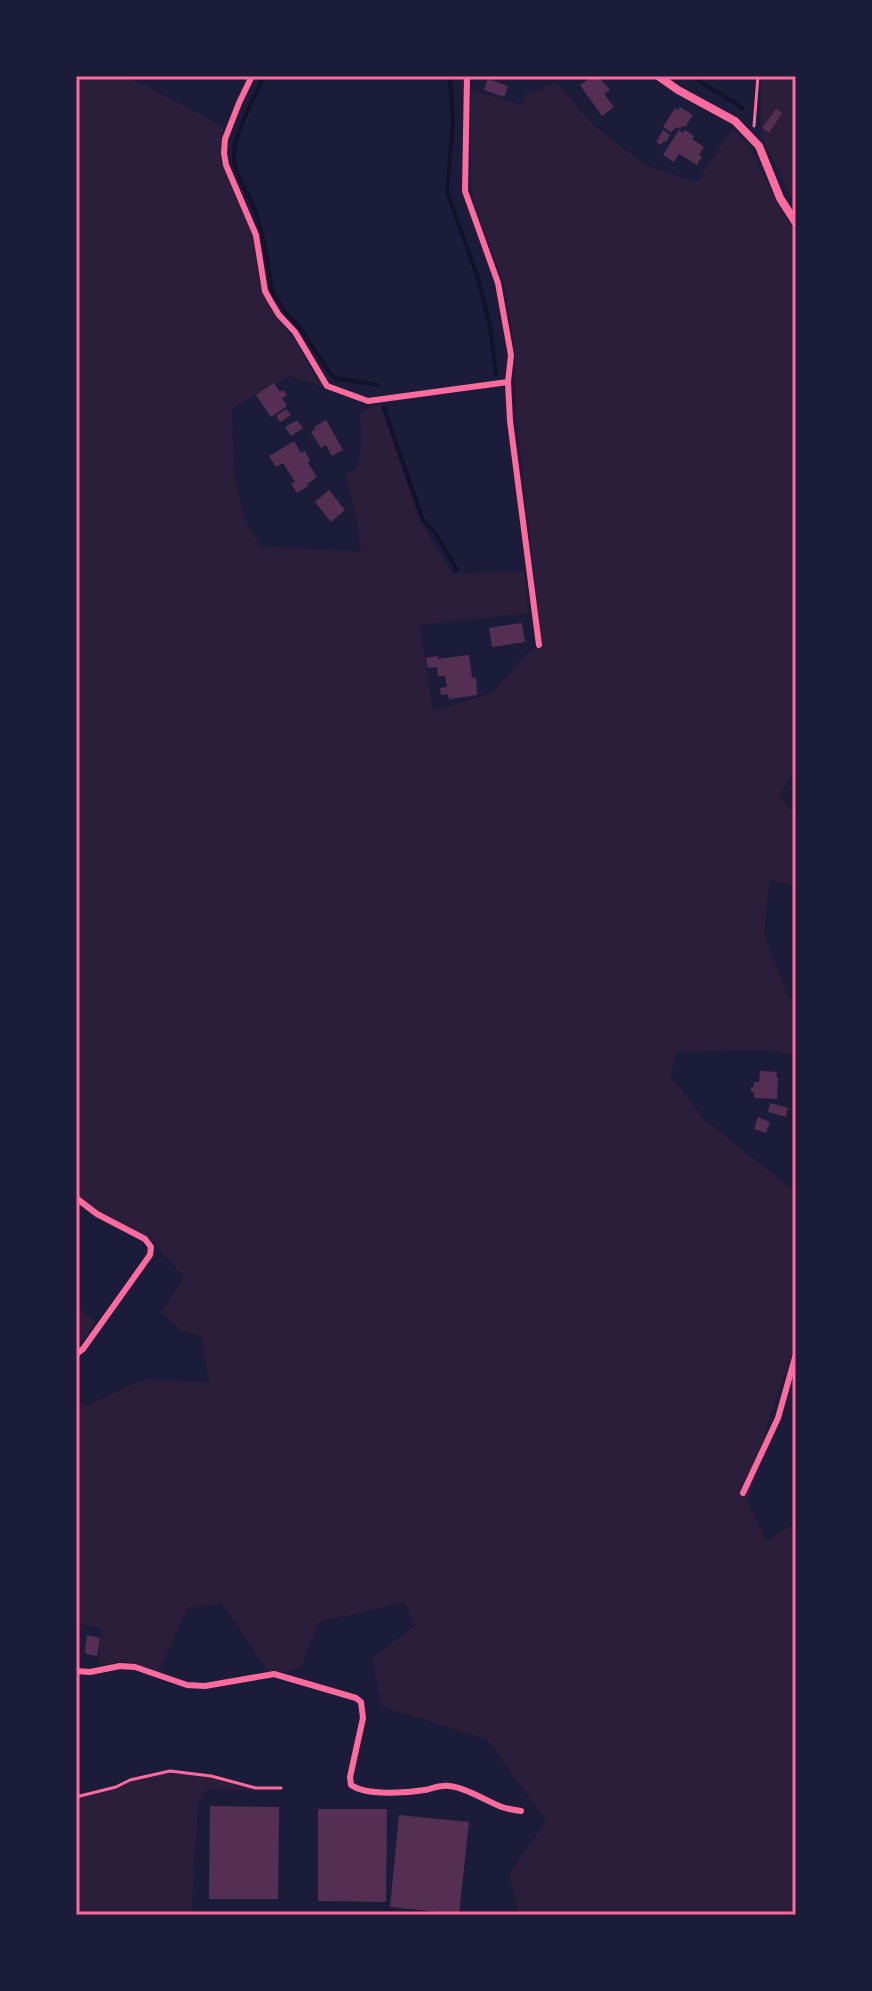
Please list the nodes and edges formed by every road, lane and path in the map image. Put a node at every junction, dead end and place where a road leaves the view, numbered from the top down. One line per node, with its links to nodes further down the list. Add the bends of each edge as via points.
1 (252, 76): 7 (street, via 225,139 226,165 256,235 265,291 327,386 368,401)
2 (467, 76): 7 (street, via 465,191 498,283 511,355)
3 (658, 76): 5 (street, via 735,121)
4 (758, 76): 5 (path)
5 (751, 137): 6 (street)
6 (796, 223)
7 (508, 382): 8 (street)
8 (539, 645)
9 (76, 1198): 10 (street, via 151,1247)
10 (76, 1354)
11 (796, 1354): 12 (street, via 778,1418)
12 (743, 1493)
13 (76, 1671): 16 (street, via 135,1667 205,1686 274,1674 356,1698 363,1718 350,1777 357,1790 453,1786)
14 (281, 1788): 15 (path, via 170,1771)
15 (76, 1797)
16 (521, 1811)

